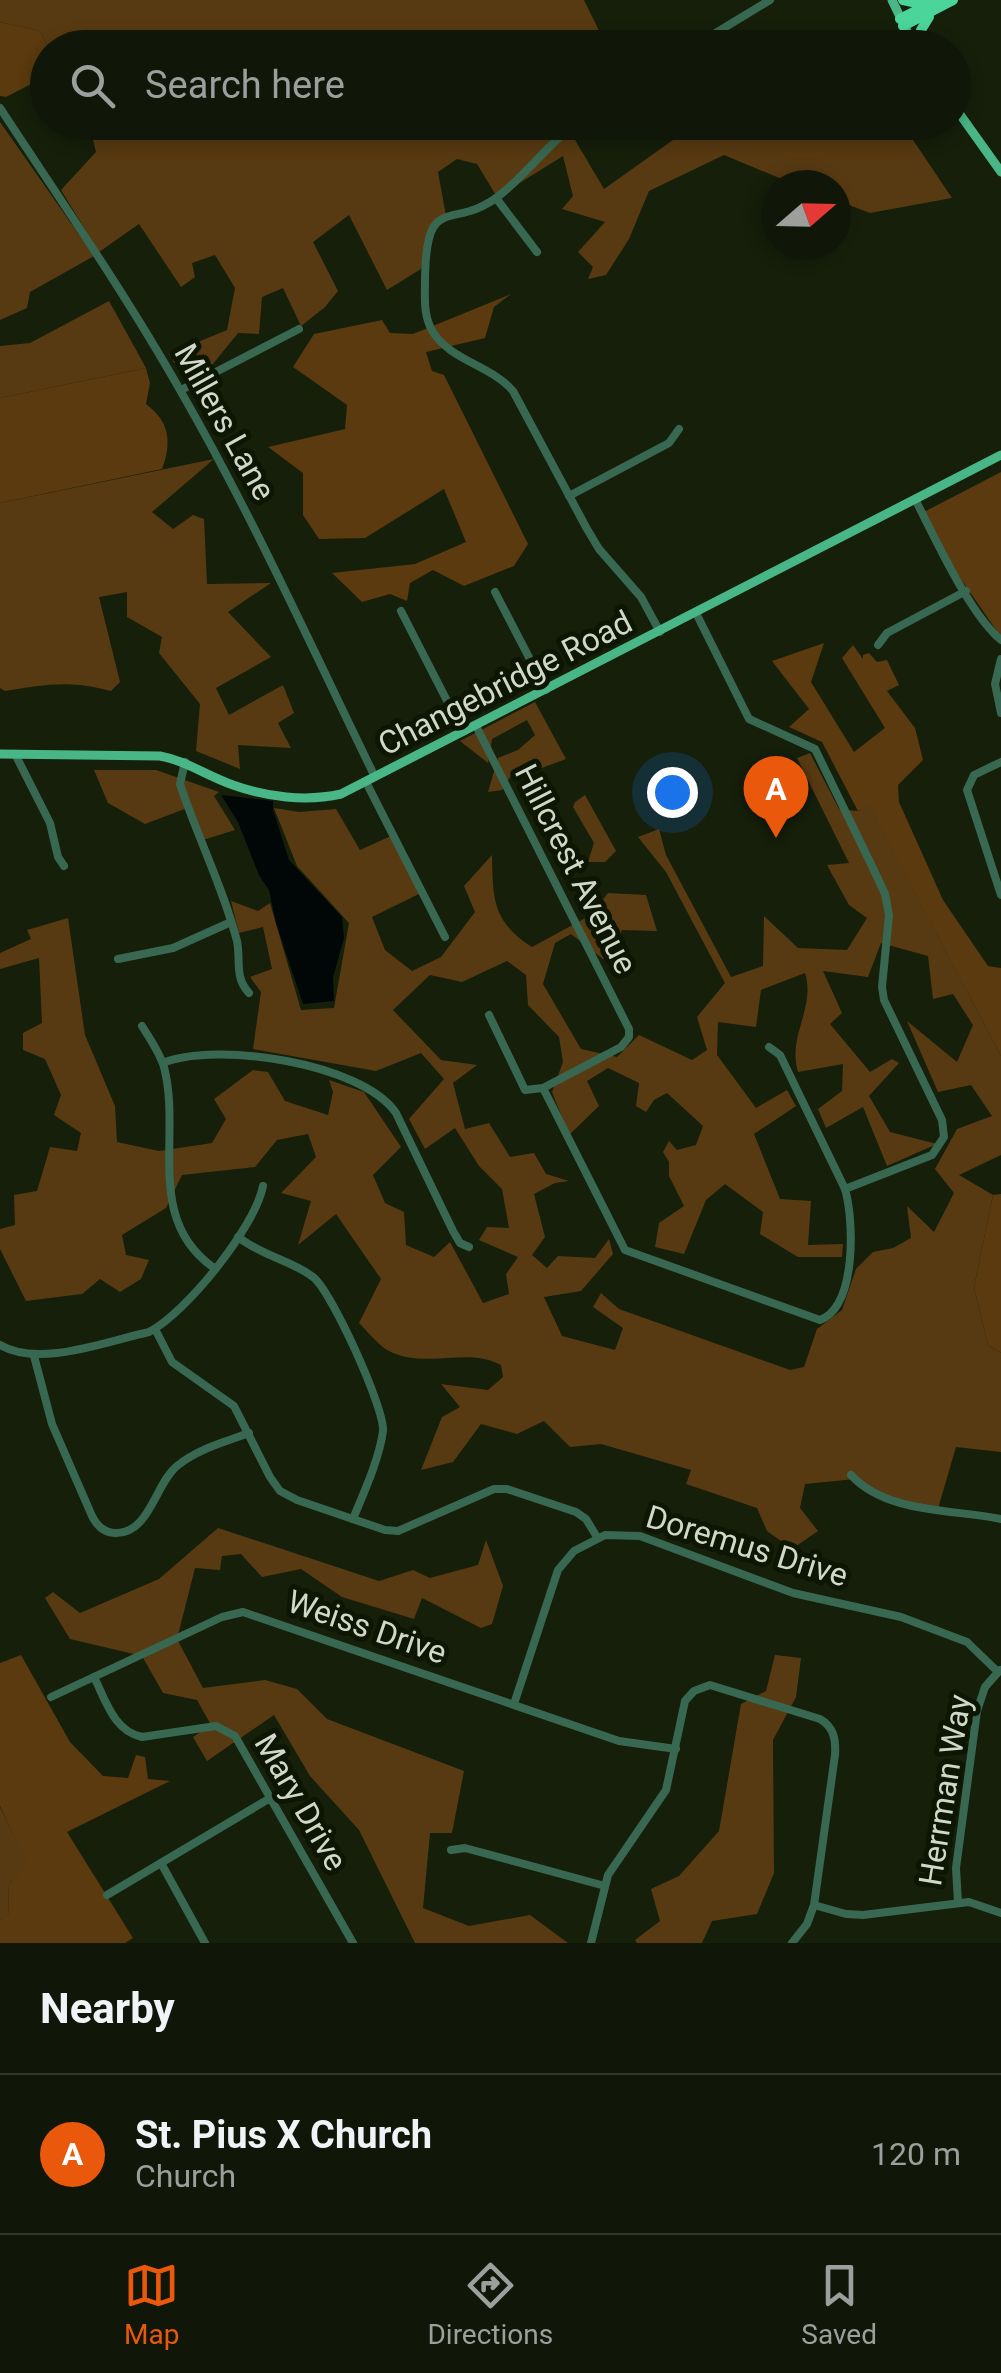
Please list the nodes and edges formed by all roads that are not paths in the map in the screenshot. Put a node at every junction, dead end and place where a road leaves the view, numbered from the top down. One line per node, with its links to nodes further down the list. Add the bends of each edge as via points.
1 (770, 0): 7 (street)
2 (892, 0): 6 (main road)
3 (903, 0): 5 (highway)
4 (952, 0): 5 (highway)
5 (934, 4): 6 (highway); 9 (highway)
6 (902, 23): 8 (main road)
7 (721, 30)
8 (906, 30)
9 (920, 30)
10 (0, 108): 17 (street, Millers Lane)
11 (971, 130): 13 (main road)
12 (554, 140): 14 (street)
13 (1001, 172)
14 (496, 198): 15 (street); 20 (street, via 447,216 430,230 425,310 440,340 512,391)
15 (537, 252)
16 (299, 329): 17 (street)
17 (181, 390): 38 (street, Millers Lane, via 266,553)
18 (679, 430): 20 (street, via 669,442)
19 (1001, 455): 21 (main road, Changebridge Road)
20 (570, 496): 26 (street, via 599,549 641,597)
21 (915, 499): 22 (street); 25 (main road, Changebridge Road)
22 (966, 591): 27 (street); 28 (street)
23 (494, 592): 30 (street)
24 (401, 611): 33 (street)
25 (696, 613): 26 (main road, Changebridge Road); 51 (street, via 749,719 815,749 888,906 882,992 944,1137 932,1155)
26 (660, 632): 30 (main road, Changebridge Road)
27 (1001, 640)
28 (878, 645)
29 (1001, 659): 31 (street)
30 (546, 690): 32 (main road, Changebridge Road)
31 (1001, 712)
32 (476, 726): 33 (main road, Changebridge Road); 49 (street, Hillcrest Avenue, via 629,1035 622,1047)
33 (464, 732): 38 (main road, Changebridge Road)
34 (0, 754): 35 (main road, Changebridge Road)
35 (15, 754): 36 (main road, Changebridge Road, via 143,754); 39 (street)
36 (184, 762): 38 (main road, Changebridge Road, via 233,785 302,798 340,794); 41 (street, via 181,788)
37 (1001, 762): 40 (street, via 974,775 967,790)
38 (371, 780): 42 (street, Millers Lane)
39 (64, 866)
40 (1001, 895)
41 (231, 922): 43 (street, via 172,948); 44 (street, via 241,985)
42 (445, 937)
43 (118, 959)
44 (249, 994)
45 (489, 1014): 49 (street, via 525,1090)
46 (142, 1026): 48 (street)
47 (769, 1047): 51 (street, via 780,1056)
48 (163, 1063): 53 (street, via 198,1054 272,1060 364,1084 396,1113 453,1231); 54 (street, via 170,1193 188,1245)
49 (543, 1088): 51 (street, via 626,1250 820,1320 834,1310 846,1280 852,1225)
50 (264, 1186): 52 (street, via 260,1206)
51 (845, 1189)
52 (238, 1237): 54 (street); 61 (street, via 325,1289 379,1406 382,1436)
53 (469, 1246)
54 (214, 1268): 55 (street)
55 (155, 1329): 57 (street); 58 (street, via 172,1362 228,1399)
56 (0, 1346): 57 (street)
57 (34, 1356): 58 (street, via 52,1424 104,1530 133,1528 176,1466)
58 (249, 1434): 61 (street, via 280,1491)
59 (851, 1475): 60 (street, via 904,1502)
60 (1001, 1519)
61 (353, 1520): 62 (street, via 402,1530 503,1488 576,1512)
62 (597, 1538): 63 (street, Doremus Drive, via 640,1536 793,1593 901,1617 967,1642); 66 (street, Doremus Drive, via 558,1570)
63 (999, 1671): 73 (street, Herrman Way, via 977,1711 956,1868)
64 (94, 1677): 65 (street, Weiss Drive); 66 (street, Weiss Drive, via 243,1612); 68 (street, Mary Drive, via 120,1726 134,1736 228,1730)
65 (50, 1698)
66 (514, 1704): 67 (street, Weiss Drive, via 619,1741)
67 (676, 1748): 71 (street, via 666,1790); 74 (street, via 685,1701 705,1686 828,1724 836,1750)
68 (272, 1797): 70 (street); 77 (street, Mary Drive)
69 (451, 1850): 71 (street, via 465,1848)
70 (161, 1863): 72 (street); 76 (street)
71 (605, 1886): 78 (street)
72 (107, 1894)
73 (958, 1902): 74 (street, Herrman Way, via 863,1915); 75 (street)
74 (814, 1904): 79 (street)
75 (1001, 1913)
76 (205, 1943)
77 (352, 1943)
78 (591, 1943)
79 (792, 1943)

